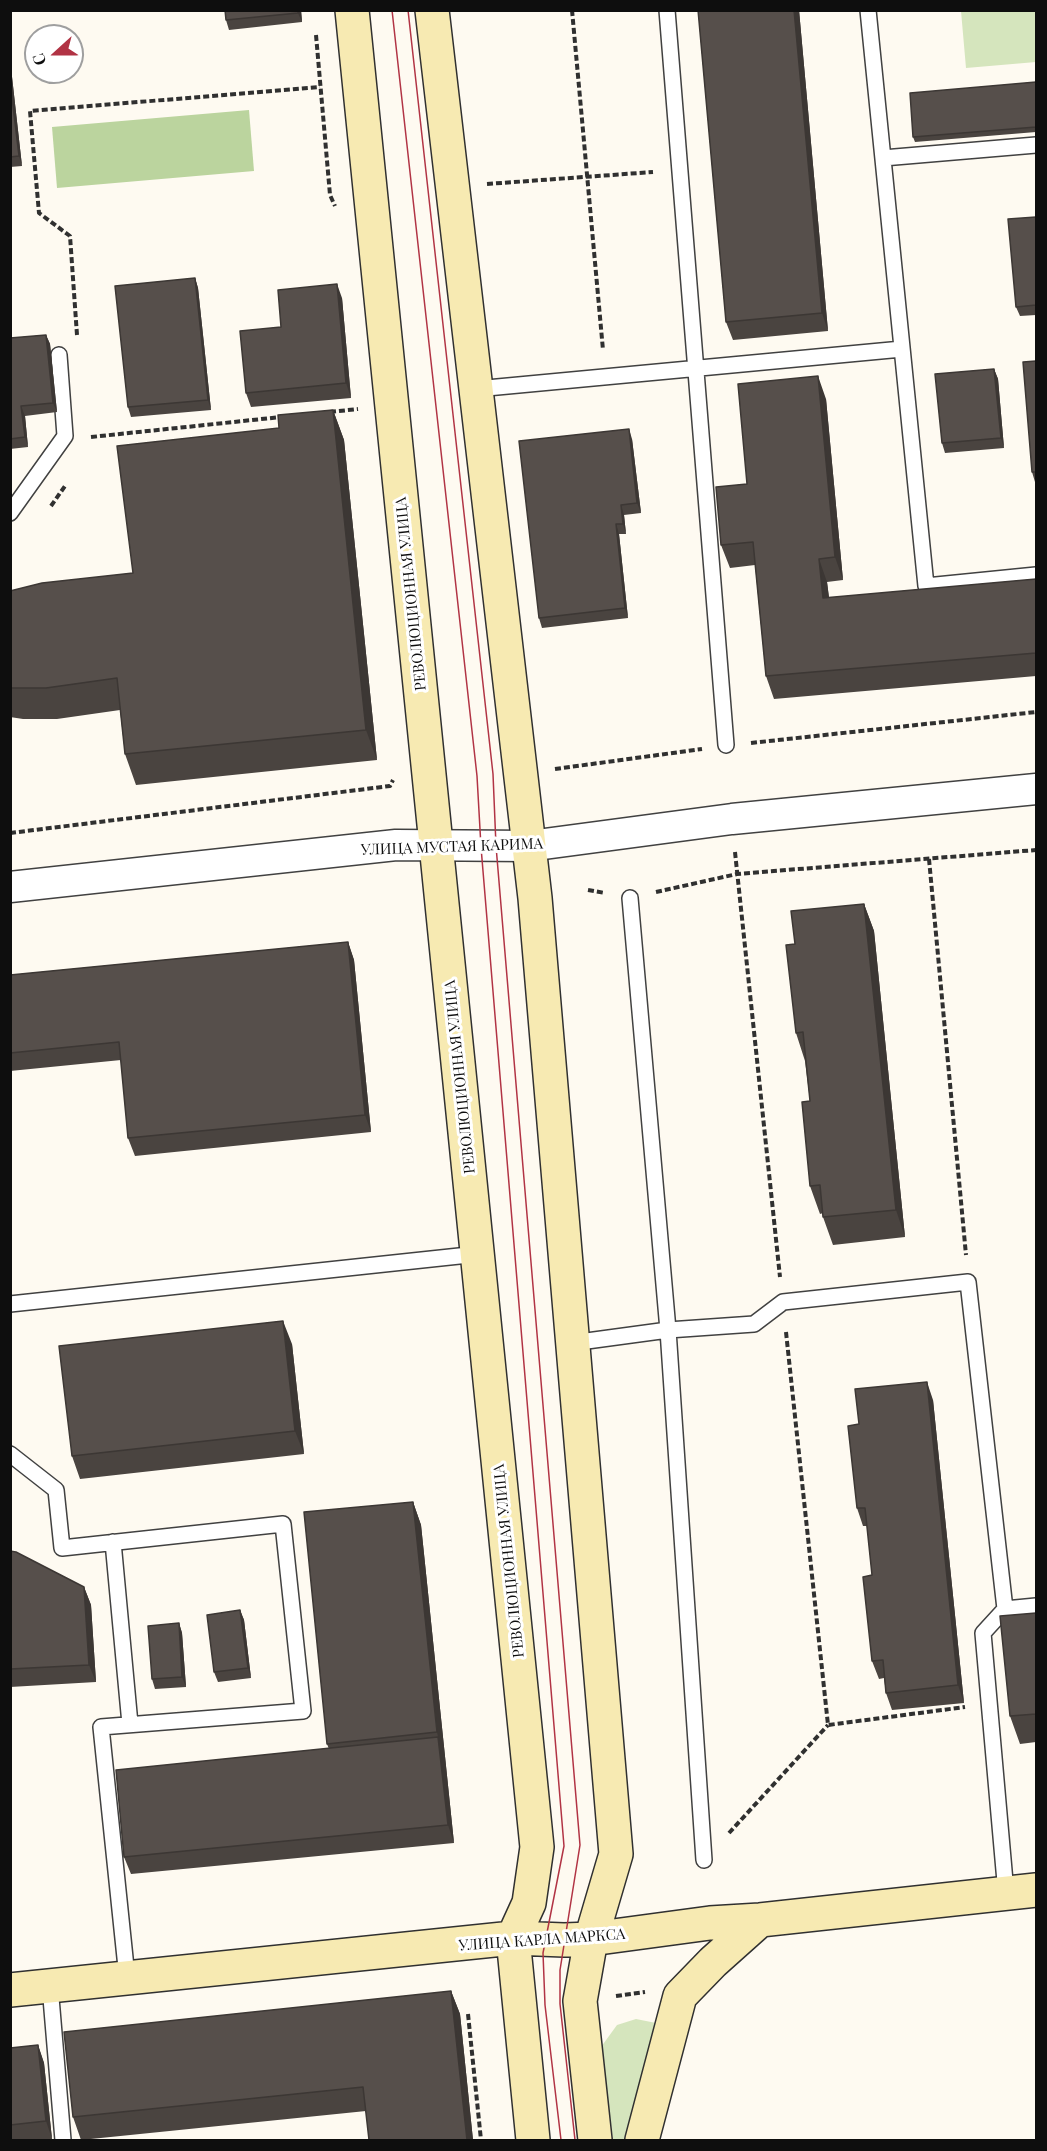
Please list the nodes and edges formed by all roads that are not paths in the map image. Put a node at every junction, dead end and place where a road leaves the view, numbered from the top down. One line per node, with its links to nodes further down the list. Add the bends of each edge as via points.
1 (352, 10): 16 (street, РЕВОЛЮЦИОННАЯ УЛИЦА)
2 (432, 10): 10 (street)
3 (667, 10): 9 (lane)
4 (868, 10): 6 (lane)
5 (1036, 145): 6 (lane)
6 (883, 158): 7 (lane)
7 (902, 349): 9 (lane); 12 (lane, via 926,586)
8 (59, 355): 11 (lane, via 65,436)
9 (696, 369): 10 (lane); 13 (lane)
10 (476, 389): 15 (street)
11 (10, 513)
12 (1036, 575)
13 (726, 746)
14 (1036, 789): 15 (street, УЛИЦА МУСТАЯ КАРИМА, via 732,819)
15 (529, 846): 16 (street, УЛИЦА МУСТАЯ КАРИМА); 22 (street)
16 (437, 847): 17 (street, УЛИЦА МУСТАЯ КАРИМА, via 396,845); 19 (street, РЕВОЛЮЦИОННАЯ УЛИЦА)
17 (10, 887)
18 (630, 898): 21 (lane)
19 (478, 1254): 20 (lane); 31 (street, РЕВОЛЮЦИОННАЯ УЛИЦА, via 537,1848 529,1903)
20 (10, 1304)
21 (668, 1330): 22 (lane); 26 (lane, via 754,1324 783,1302 968,1282); 28 (lane)
22 (572, 1343): 32 (street, via 616,1854)
23 (10, 1454): 24 (lane, via 56,1490 62,1548)
24 (113, 1542): 27 (lane); 27 (lane, via 283,1524 303,1711)
25 (1036, 1606): 26 (lane)
26 (1005, 1609): 29 (lane, via 983,1633 989,1704)
27 (130, 1725): 33 (lane, via 101,1727)
28 (704, 1860)
29 (1021, 1892): 30 (street, УЛИЦА КАРЛА МАРКСА)
30 (760, 1920): 32 (street, УЛИЦА КАРЛА МАРКСА); 39 (street, via 680,1996)
31 (513, 1938): 32 (street, УЛИЦА КАРЛА МАРКСА); 33 (street, УЛИЦА КАРЛА МАРКСА); 37 (street)
32 (591, 1939): 38 (street, via 580,2001)
33 (127, 1977): 34 (street, УЛИЦА КАРЛА МАРКСА)
34 (50, 1986): 35 (street, УЛИЦА КАРЛА МАРКСА); 36 (lane)
35 (10, 1990)
36 (63, 2140)
37 (533, 2140)
38 (595, 2140)
39 (642, 2140)

